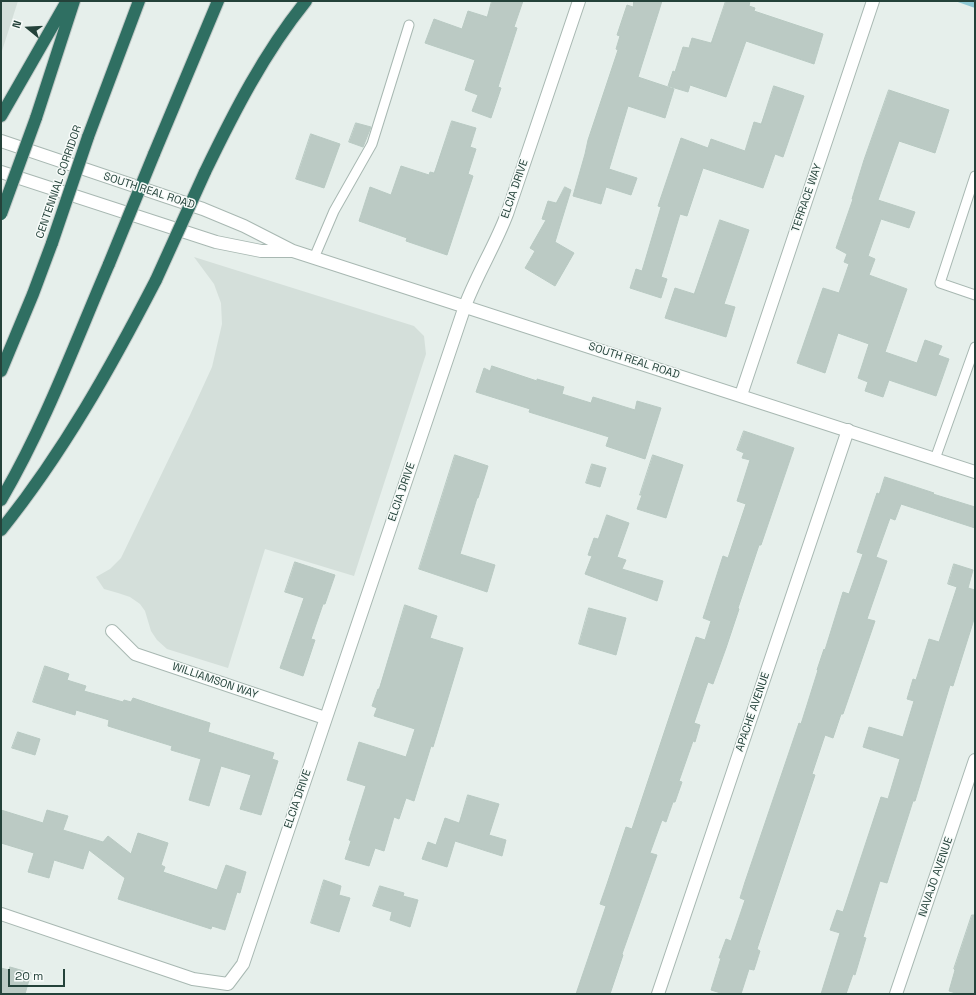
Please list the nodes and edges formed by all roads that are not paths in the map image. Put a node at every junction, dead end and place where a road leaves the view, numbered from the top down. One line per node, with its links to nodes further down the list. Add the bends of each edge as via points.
1 (67, 1): 9 (highway)
2 (74, 1): 13 (highway, bridge)
3 (139, 1): 19 (highway, CENTENNIAL CORRIDOR, bridge, via 88,137 52,244)
4 (218, 1): 24 (highway, bridge, via 48,408)
5 (306, 1): 25 (highway, bridge, via 274,46 236,109 156,280 93,396 41,476)
6 (579, 1): 17 (street, ELCIA DRIVE, via 500,233)
7 (873, 1): 20 (street, TERRACE WAY)
8 (408, 25): 15 (lane, via 372,144 334,211)
9 (1, 116)
10 (1, 142): 14 (street, SOUTH REAL ROAD, via 203,209)
11 (1, 172): 14 (street, SOUTH REAL ROAD, via 216,242 262,251)
12 (975, 176): 16 (lane, via 940,283)
13 (1, 214)
14 (293, 251): 15 (street, SOUTH REAL ROAD)
15 (314, 258): 17 (street, SOUTH REAL ROAD)
16 (975, 295)
17 (465, 306): 20 (street, SOUTH REAL ROAD); 27 (street, ELCIA DRIVE)
18 (975, 347): 22 (lane)
19 (1, 371)
20 (741, 396): 21 (street, SOUTH REAL ROAD)
21 (848, 430): 22 (street, SOUTH REAL ROAD); 30 (street, APACHE AVENUE)
22 (935, 459): 23 (street, SOUTH REAL ROAD)
23 (975, 472)
24 (1, 500)
25 (1, 530)
26 (112, 631): 27 (street, WILLIAMSON WAY, via 135,654)
27 (325, 718): 29 (street, ELCIA DRIVE, via 243,964 228,984 193,979)
28 (975, 760): 31 (street, NAVAJO AVENUE)
29 (1, 914)
30 (658, 994)
31 (896, 994)

